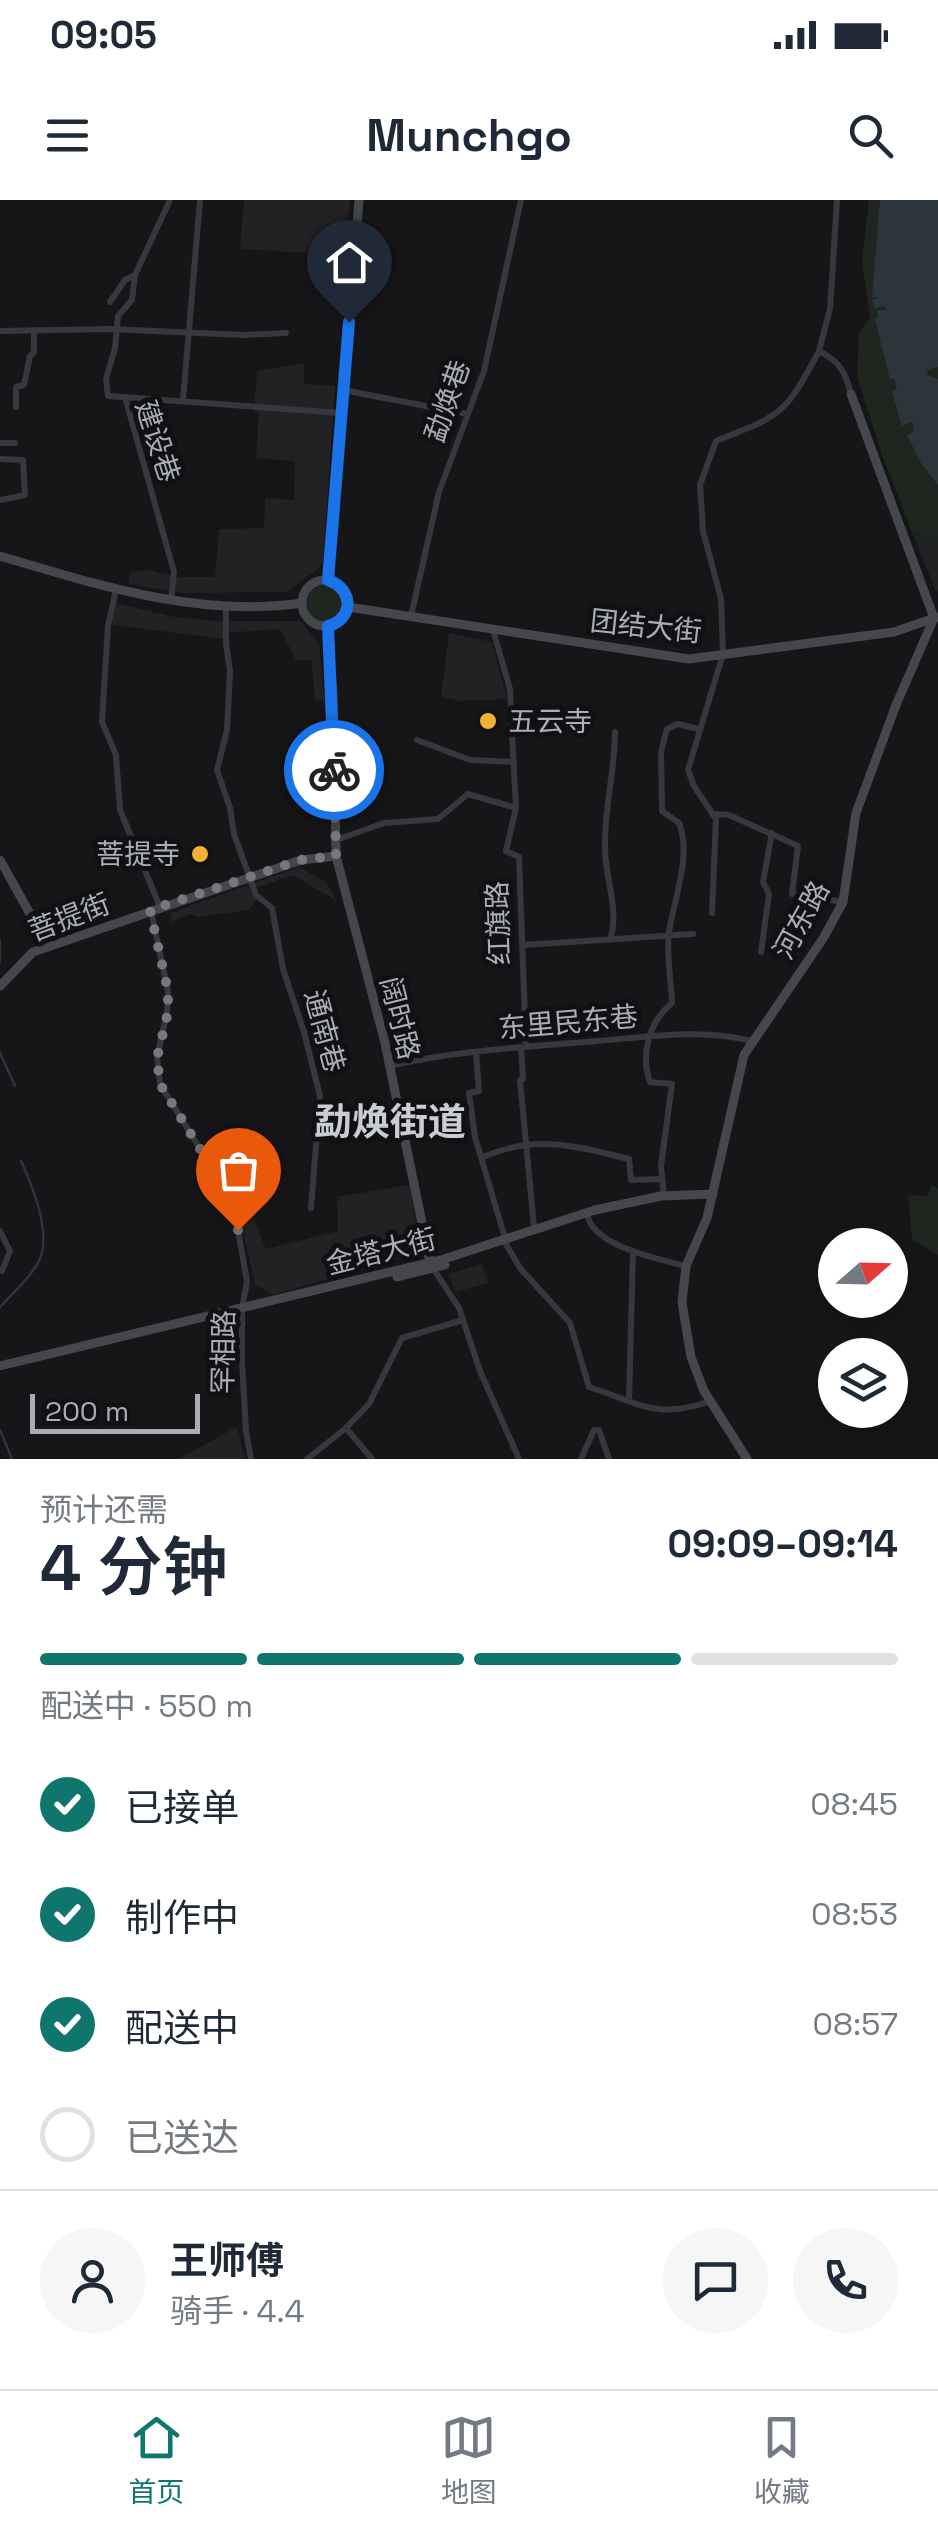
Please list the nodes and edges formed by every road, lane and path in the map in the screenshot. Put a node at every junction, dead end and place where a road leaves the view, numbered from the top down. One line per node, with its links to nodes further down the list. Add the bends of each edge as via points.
1 (170, 200): 6 (street, 建设巷)
2 (200, 200): 12 (street, 建设巷)
3 (359, 200): 14 (main road)
4 (521, 200): 20 (street, 勐焕巷, via 484,371)
5 (836, 200): 13 (street, via 830,308)
6 (135, 275): 7 (street); 8 (street, 建设巷, via 132,300)
7 (110, 302)
8 (115, 329): 9 (street); 12 (street); 16 (street, 建设巷, via 108,396)
9 (34, 330): 10 (street); 18 (street, via 34,352 24,385 16,387)
10 (0, 331)
11 (286, 332): 12 (street)
12 (190, 334): 17 (street, 建设巷)
13 (819, 351): 15 (street, via 845,370); 36 (street, via 783,411 716,441 708,460 700,485 703,531 721,600)
14 (343, 390): 19 (main road); 20 (street)
15 (851, 394): 33 (main road)
16 (125, 397): 17 (street); 28 (street, 建设巷, via 174,572)
17 (183, 400): 19 (street)
18 (16, 407)
19 (341, 414): 26 (main road)
20 (468, 414): 32 (street, 勐焕巷, via 439,492)
21 (15, 443): 22 (street)
22 (0, 444)
23 (0, 459): 24 (street, via 23,460 25,495)
24 (0, 500)
25 (0, 556): 27 (main road)
26 (328, 580): 29 (main road, via 307,588); 31 (main road, via 346,592)
27 (116, 590): 28 (main road); 49 (street, 罕相路, via 102,722 116,754 120,810)
28 (171, 601): 30 (main road)
29 (302, 604): 30 (main road); 34 (main road, via 313,623)
30 (226, 606): 47 (street, 通南巷, via 227,730 217,770)
31 (348, 607): 32 (main road, 团结大街); 34 (main road)
32 (411, 616): 35 (main road, 团结大街)
33 (936, 617): 36 (main road, 团结大街, via 894,632); 48 (main road, 河东路, via 856,813)
34 (328, 626): 44 (main road, 阔时路)
35 (492, 628): 36 (main road, 团结大街, via 688,659); 40 (street, 红旗路, via 510,689)
36 (722, 654): 37 (street)
37 (698, 729): 42 (street, via 688,770); 52 (street, via 667,729 661,752 662,812 679,822 682,838)
38 (615, 732): 53 (street, via 604,851)
39 (418, 740): 40 (street, via 470,760)
40 (514, 762): 41 (street, 红旗路)
41 (516, 808): 44 (street, via 473,794 438,819 384,823); 55 (street, 红旗路, via 506,851 519,857)
42 (712, 814): 43 (street); 50 (street)
43 (772, 834): 48 (street, via 798,846 792,894); 56 (street)
44 (335, 840): 45 (main road, 阔时路)
45 (336, 856): 47 (main road, 菩提街); 62 (main road, 阔时路)
46 (0, 860): 54 (main road)
47 (251, 876): 49 (main road, 菩提街); 68 (street, 通南巷, via 256,895 272,908 320,1096)
48 (843, 902): 59 (main road, 河东路)
49 (155, 909): 54 (main road, 菩提街); 77 (street, 罕相路, via 168,991 157,1058 160,1084 223,1186 247,1282)
50 (712, 913)
51 (694, 934): 52 (street)
52 (668, 935): 53 (street); 58 (street, via 672,1003 658,1014)
53 (610, 940): 55 (street)
54 (48, 946): 57 (main road, 菩提街, via 24,958)
55 (523, 946): 60 (street, 红旗路)
56 (760, 952)
57 (0, 986)
58 (649, 1036): 59 (street, 东里民东巷); 60 (street, 东里民东巷); 65 (street, via 650,1082 672,1084)
59 (752, 1040): 67 (main road, 河东路)
60 (523, 1047): 61 (street, 东里民东巷); 63 (street, 红旗路)
61 (476, 1053): 62 (street, 东里民东巷); 64 (street, via 480,1091 468,1093)
62 (389, 1066): 74 (main road, 阔时路)
63 (526, 1142): 64 (street); 65 (street, via 570,1144 629,1159 631,1180); 70 (street, 红旗路)
64 (483, 1156): 72 (street)
65 (662, 1180): 66 (street)
66 (664, 1196): 67 (main road, 金塔大街); 70 (main road, 金塔大街)
67 (712, 1197): 69 (main road, 金塔大街); 75 (main road, 河东路)
68 (310, 1208)
69 (588, 1218): 72 (main road, 金塔大街); 73 (street)
70 (534, 1228): 72 (main road, 金塔大街)
71 (0, 1232): 76 (street, via 10,1251)
72 (506, 1241): 74 (main road, 金塔大街); 80 (street, via 520,1268 570,1323 590,1387)
73 (633, 1251): 75 (street); 80 (street)
74 (432, 1265): 77 (main road, 金塔大街); 78 (street, 阔时路)
75 (686, 1266): 81 (main road, 河东路, via 682,1302 691,1357)
76 (2, 1271)
77 (242, 1312): 79 (main road, 金塔大街); 83 (street, 罕相路)
78 (463, 1320): 82 (street, via 402,1338 370,1404); 86 (street, 阔时路)
79 (1, 1369)
80 (629, 1400): 81 (street, via 660,1412)
81 (711, 1401): 89 (main road, 河东路)
82 (346, 1428): 84 (street); 85 (street)
83 (251, 1459)
84 (307, 1459)
85 (372, 1459)
86 (519, 1459)
87 (580, 1459): 88 (street, via 599,1430)
88 (608, 1459)
89 (747, 1459)

